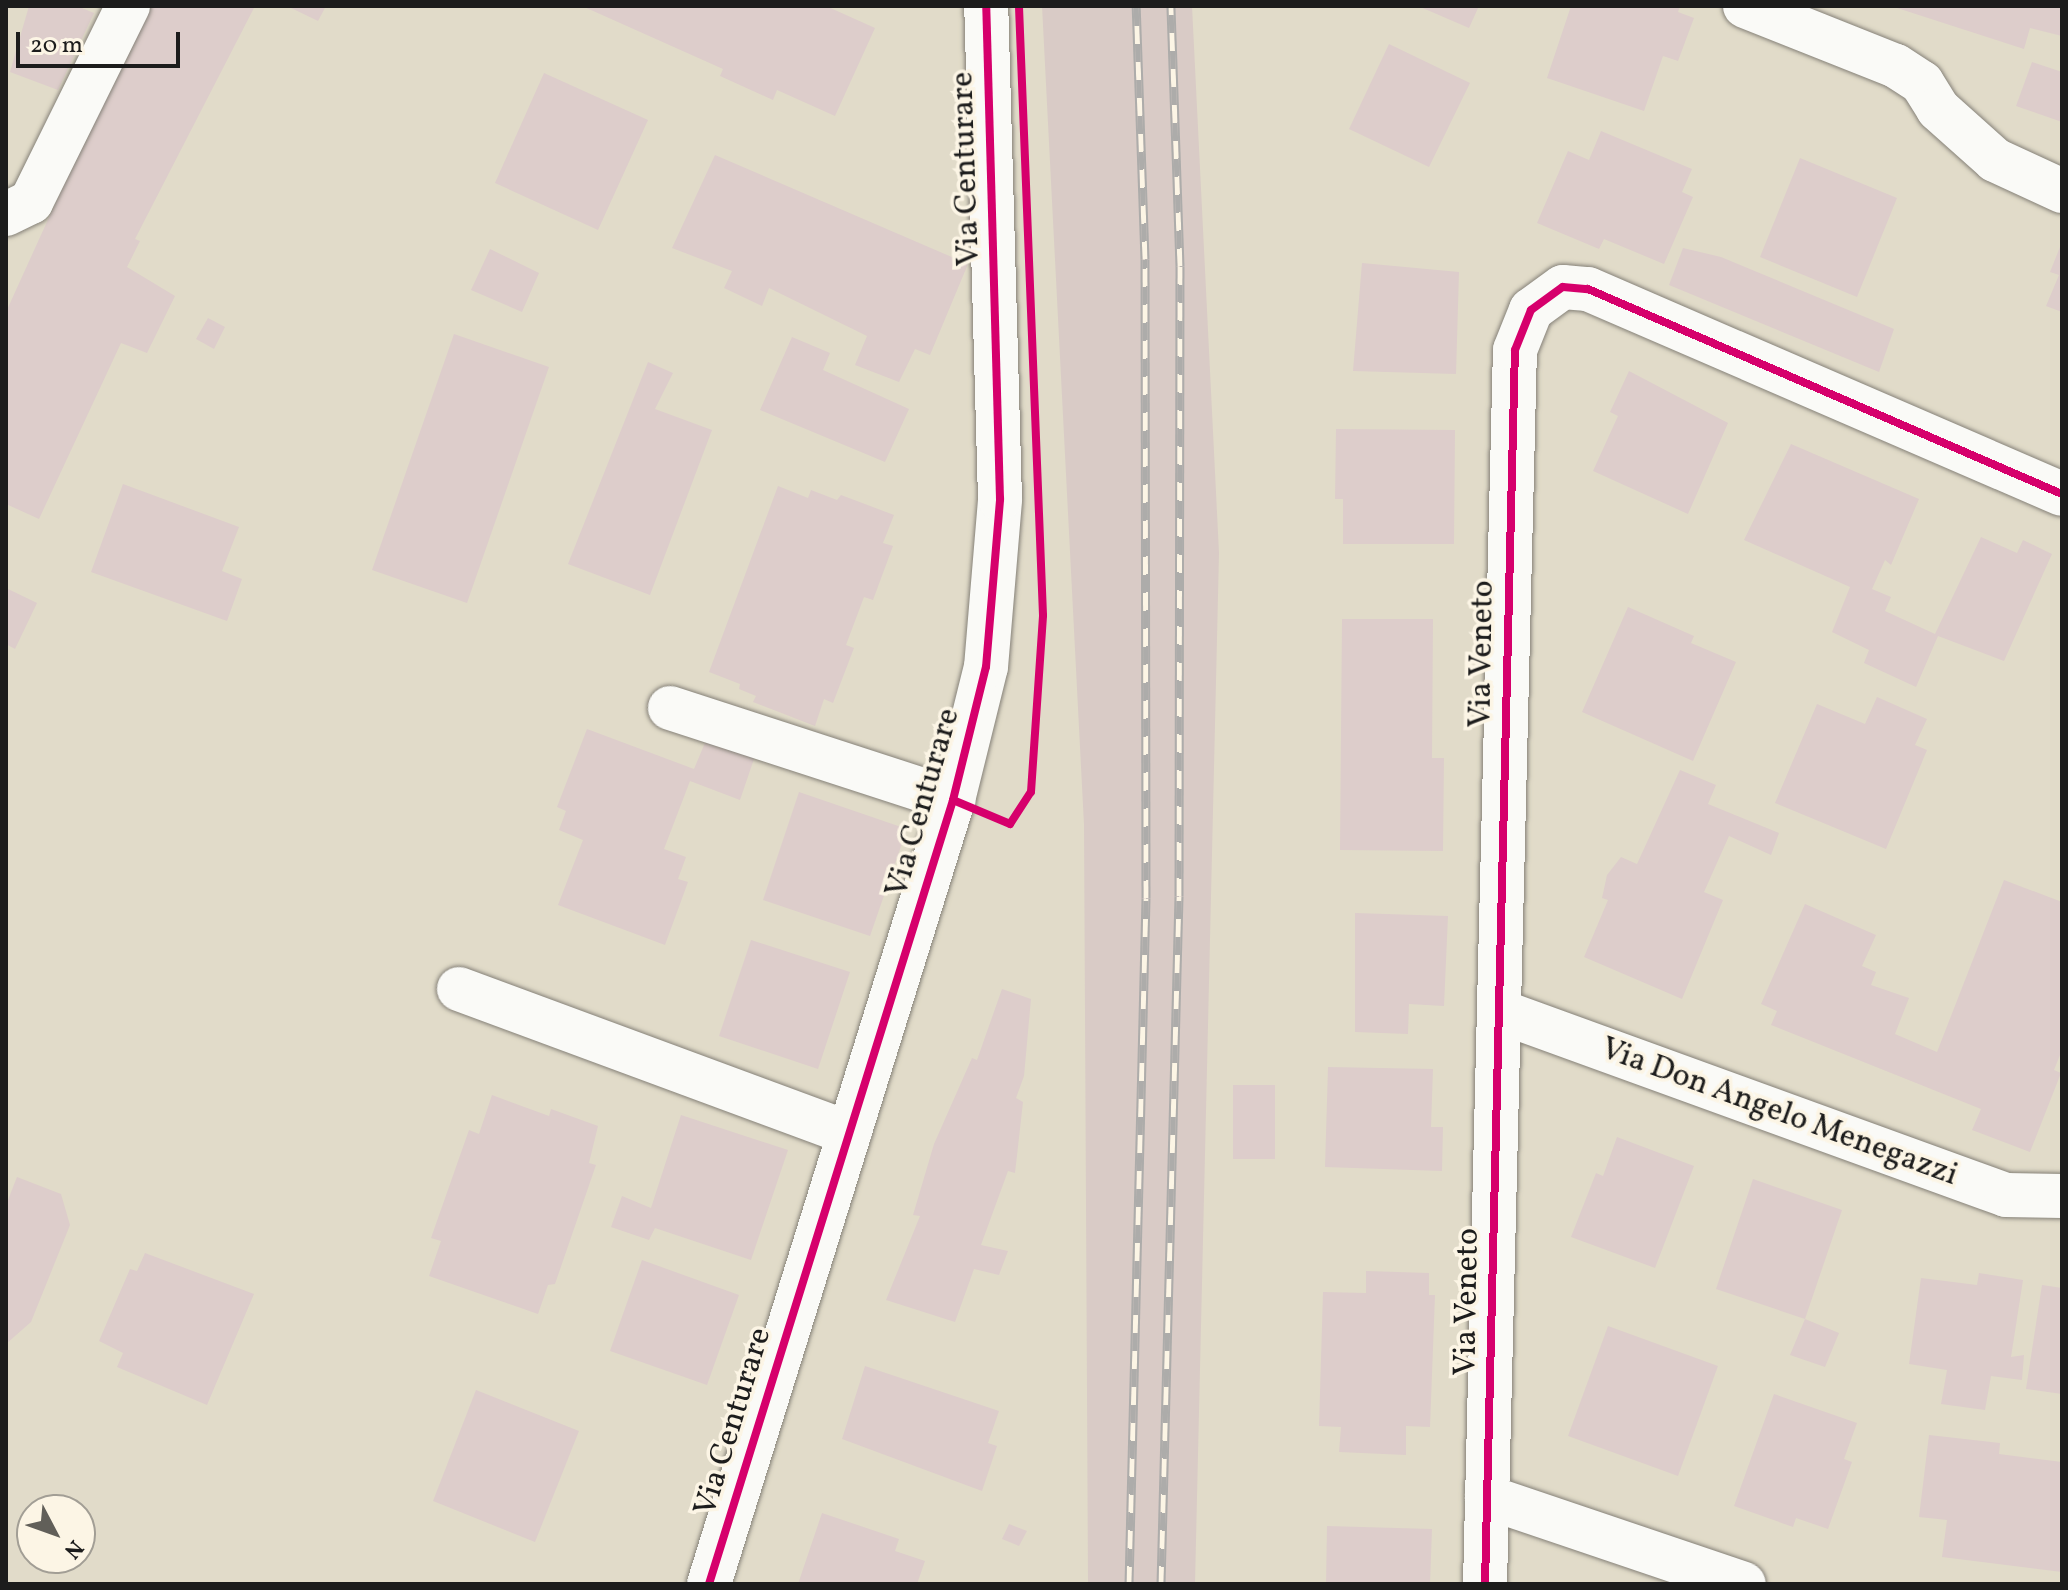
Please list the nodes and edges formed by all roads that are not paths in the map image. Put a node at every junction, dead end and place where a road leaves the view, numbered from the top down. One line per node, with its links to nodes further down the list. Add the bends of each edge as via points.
1 (128, 6): 5 (street, via 31,202)
2 (986, 6): 8 (street, Via Centurare, via 1000,499 986,667)
3 (1745, 6): 4 (street, via 1896,66 1922,83 1938,109 1995,160)
4 (2062, 191)
5 (6, 214)
6 (2062, 494): 10 (street, Via Veneto, via 1588,289 1563,287 1531,310 1515,350)
7 (670, 708): 8 (street, Via Centurare)
8 (953, 800): 11 (street, Via Centurare)
9 (459, 989): 11 (street)
10 (1499, 1011): 12 (street, Via Don Angelo Menegazzi, via 2006,1195); 13 (street, Via Veneto)
11 (849, 1133): 14 (street, Via Centurare)
12 (2062, 1196)
13 (1487, 1497): 15 (street, Via Veneto); 16 (street)
14 (709, 1584)
15 (1485, 1584)
16 (1744, 1584)

